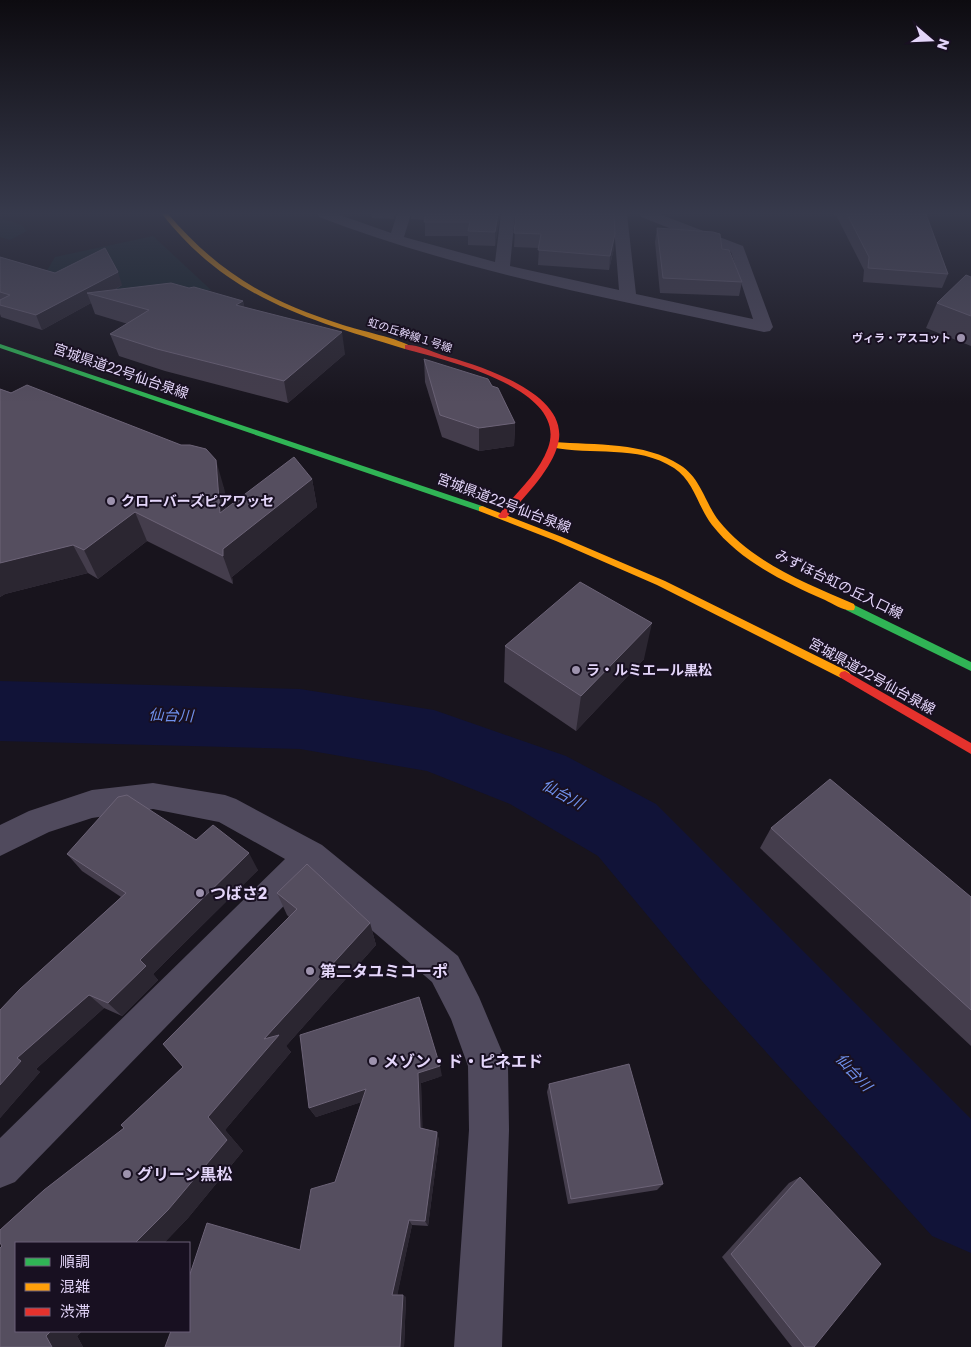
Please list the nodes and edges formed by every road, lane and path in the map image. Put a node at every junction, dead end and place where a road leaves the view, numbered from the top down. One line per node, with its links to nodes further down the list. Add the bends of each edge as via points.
1 (231, 277): 7 (street, 虹の丘幹線１号線, via 269,299 325,321 481,371 523,388 548,409 556,429)
2 (536, 277): 5 (street)
3 (626, 277): 5 (street)
4 (747, 277): 5 (street, via 764,327)
5 (628, 298)
6 (0, 346): 8 (street, 宮城県道22号仙台泉線)
7 (554, 444): 8 (street, via 534,480); 9 (street, みずほ台虹の丘入口線, via 637,452 668,461 697,486 721,530 770,569)
8 (503, 516): 10 (street, 宮城県道22号仙台泉線, via 687,596 851,678)
9 (971, 667)
10 (971, 749)
11 (0, 842): 12 (street, via 40,821 92,804 153,796 224,808)
12 (310, 856): 13 (street); 14 (street, via 445,969 466,1010 488,1066 489,1130)
13 (0, 1167)
14 (478, 1347)

